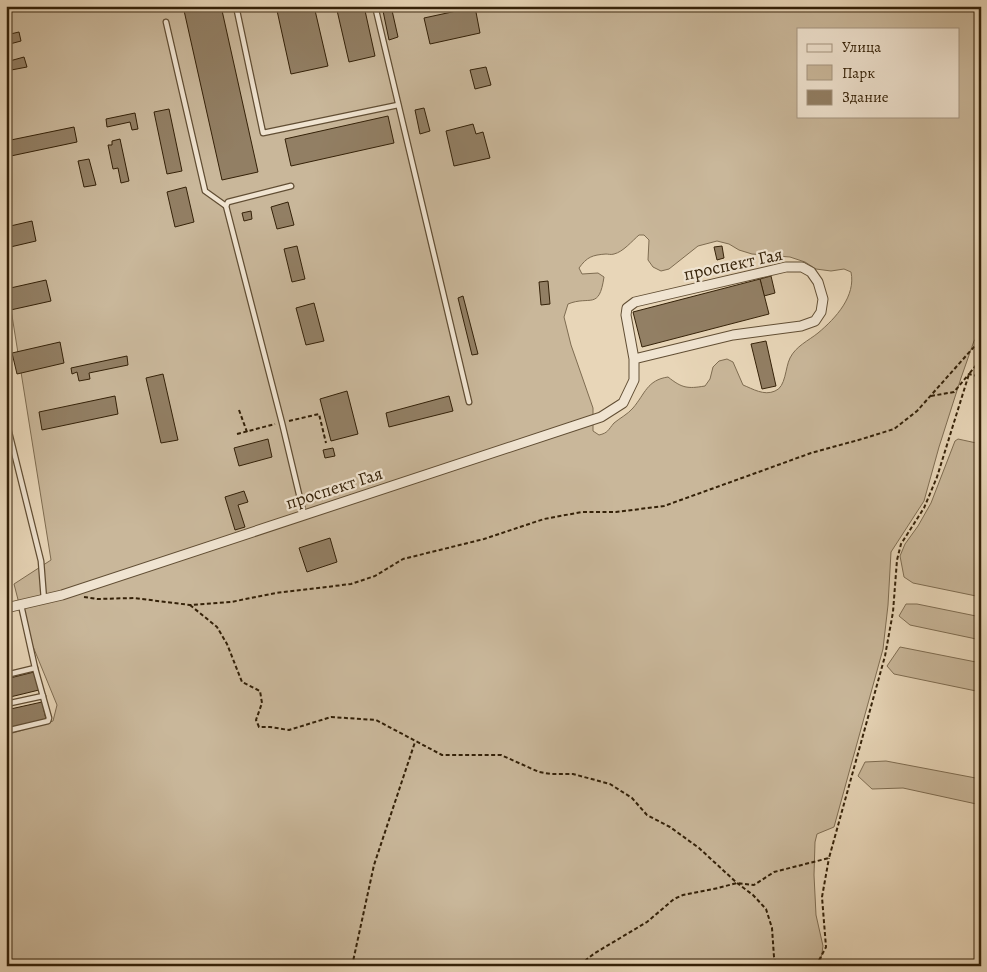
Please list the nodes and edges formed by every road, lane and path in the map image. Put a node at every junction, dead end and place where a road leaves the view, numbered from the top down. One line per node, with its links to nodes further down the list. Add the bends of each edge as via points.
1 (236, 6): 4 (lane, via 263,133)
2 (375, 6): 4 (lane)
3 (166, 22): 6 (lane, via 205,191)
4 (398, 105): 13 (lane)
5 (291, 186): 6 (lane, via 228,202)
6 (226, 206): 17 (lane)
7 (981, 339): 12 (path)
8 (634, 359): 8 (street, проспект Гая, via 626,314 627,308 635,302 786,268 807,269 818,282 823,299 821,312 815,321 801,326 733,335); 17 (street, проспект Гая, via 634,380 624,402 601,417)
9 (981, 359): 10 (path)
10 (969, 374): 11 (path); 12 (path, via 954,392); 29 (path, via 937,477 924,508 901,544 884,656)
11 (981, 376)
12 (931, 396): 21 (path, via 894,429 811,453 664,506 582,512 544,519 484,539 403,559 375,576 351,584)
13 (468, 402)
14 (240, 410): 16 (path)
15 (6, 420): 19 (lane, via 41,561)
16 (246, 432)
17 (304, 515): 19 (street, проспект Гая)
18 (79, 597): 21 (path, via 134,598)
19 (44, 600): 20 (street, проспект Гая)
20 (21, 605): 22 (street, проспект Гая); 23 (lane)
21 (190, 605): 28 (path, via 217,627 242,682 260,691 262,703 256,720 259,727 289,730 331,717 376,720)
22 (6, 608)
23 (35, 668): 24 (lane); 25 (lane)
24 (6, 675)
25 (43, 696): 26 (lane); 27 (lane, via 48,721)
26 (6, 704)
27 (6, 731)
28 (416, 742): 30 (path, via 442,755 501,756 538,772 573,774 610,784 632,798 647,815 699,848); 31 (path, via 374,865)
29 (829, 858): 30 (path, via 774,872 754,885); 34 (path, via 822,897 826,947)
30 (737, 883): 32 (path, via 674,899 647,922 595,953); 33 (path, via 766,909)
31 (352, 966)
32 (581, 966)
33 (778, 966)
34 (816, 966)

